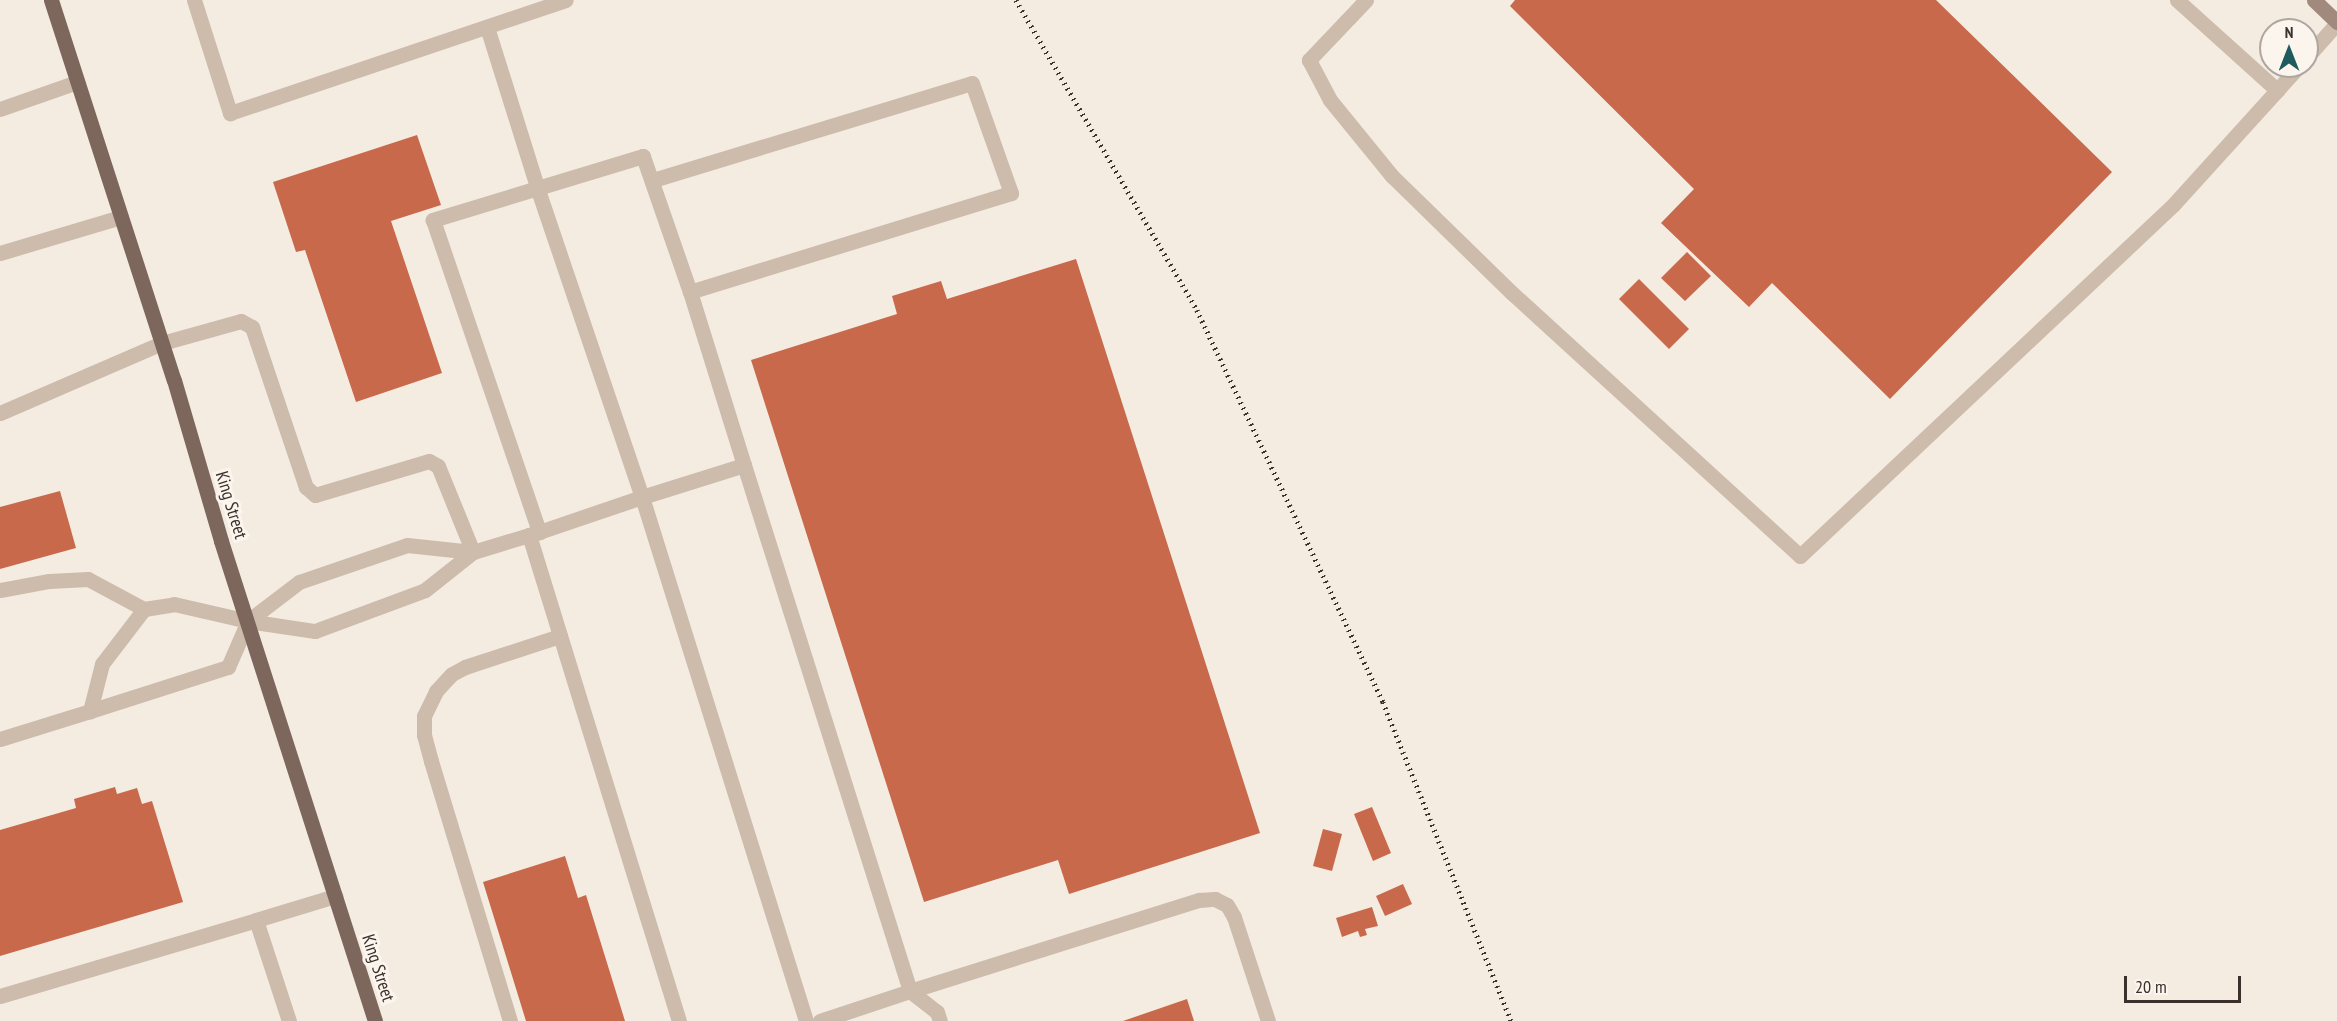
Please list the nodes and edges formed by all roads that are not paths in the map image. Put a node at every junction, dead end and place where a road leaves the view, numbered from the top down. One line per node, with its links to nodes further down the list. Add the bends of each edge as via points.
1 (51, 0): 11 (main road, King Street)
2 (566, 0): 8 (lane)
3 (1365, 0): 12 (lane, via 1309,60 1330,100 1392,176 1504,285 1800,556 2173,205)
4 (2177, 0): 12 (lane)
5 (2314, 0): 7 (street)
6 (197, 1): 8 (lane, via 230,113)
7 (2337, 23): 9 (lane)
8 (487, 27): 15 (lane)
9 (2319, 43)
10 (2288, 78): 12 (lane)
11 (77, 82): 13 (lane); 16 (main road, King Street)
12 (2277, 90)
13 (0, 109)
14 (653, 180): 15 (lane, via 643,156); 18 (lane); 18 (lane, via 972,83 1011,193)
15 (538, 190): 22 (lane); 23 (lane, via 433,220)
16 (121, 217): 17 (lane); 19 (main road, King Street)
17 (0, 253)
18 (690, 292): 21 (lane)
19 (162, 343): 20 (lane); 24 (lane, via 241,321 252,327 306,487 315,495 429,461 438,466); 27 (main road, King Street)
20 (0, 413)
21 (744, 465): 22 (lane); 33 (lane)
22 (642, 497): 23 (lane); 39 (lane)
23 (534, 533): 24 (lane); 28 (lane)
24 (473, 552): 27 (lane, via 407,545 299,582); 27 (lane, via 425,590 315,631)
25 (0, 590): 26 (lane, via 87,579)
26 (144, 609): 27 (lane, via 174,604); 29 (lane, via 102,664)
27 (248, 621): 29 (lane, via 228,668); 31 (main road, King Street)
28 (560, 636): 37 (lane, via 452,674 436,691 424,716 431,761); 38 (lane)
29 (90, 711): 30 (lane)
30 (0, 739)
31 (335, 896): 32 (lane); 36 (main road, King Street)
32 (256, 920): 34 (lane); 35 (lane)
33 (910, 991): 40 (lane); 41 (lane, via 937,1012); 42 (lane, via 1199,900 1215,899 1227,906 1234,917)
34 (0, 996)
35 (289, 1021)
36 (375, 1021)
37 (510, 1021)
38 (679, 1021)
39 (806, 1021)
40 (820, 1021)
41 (940, 1021)
42 (1268, 1021)

